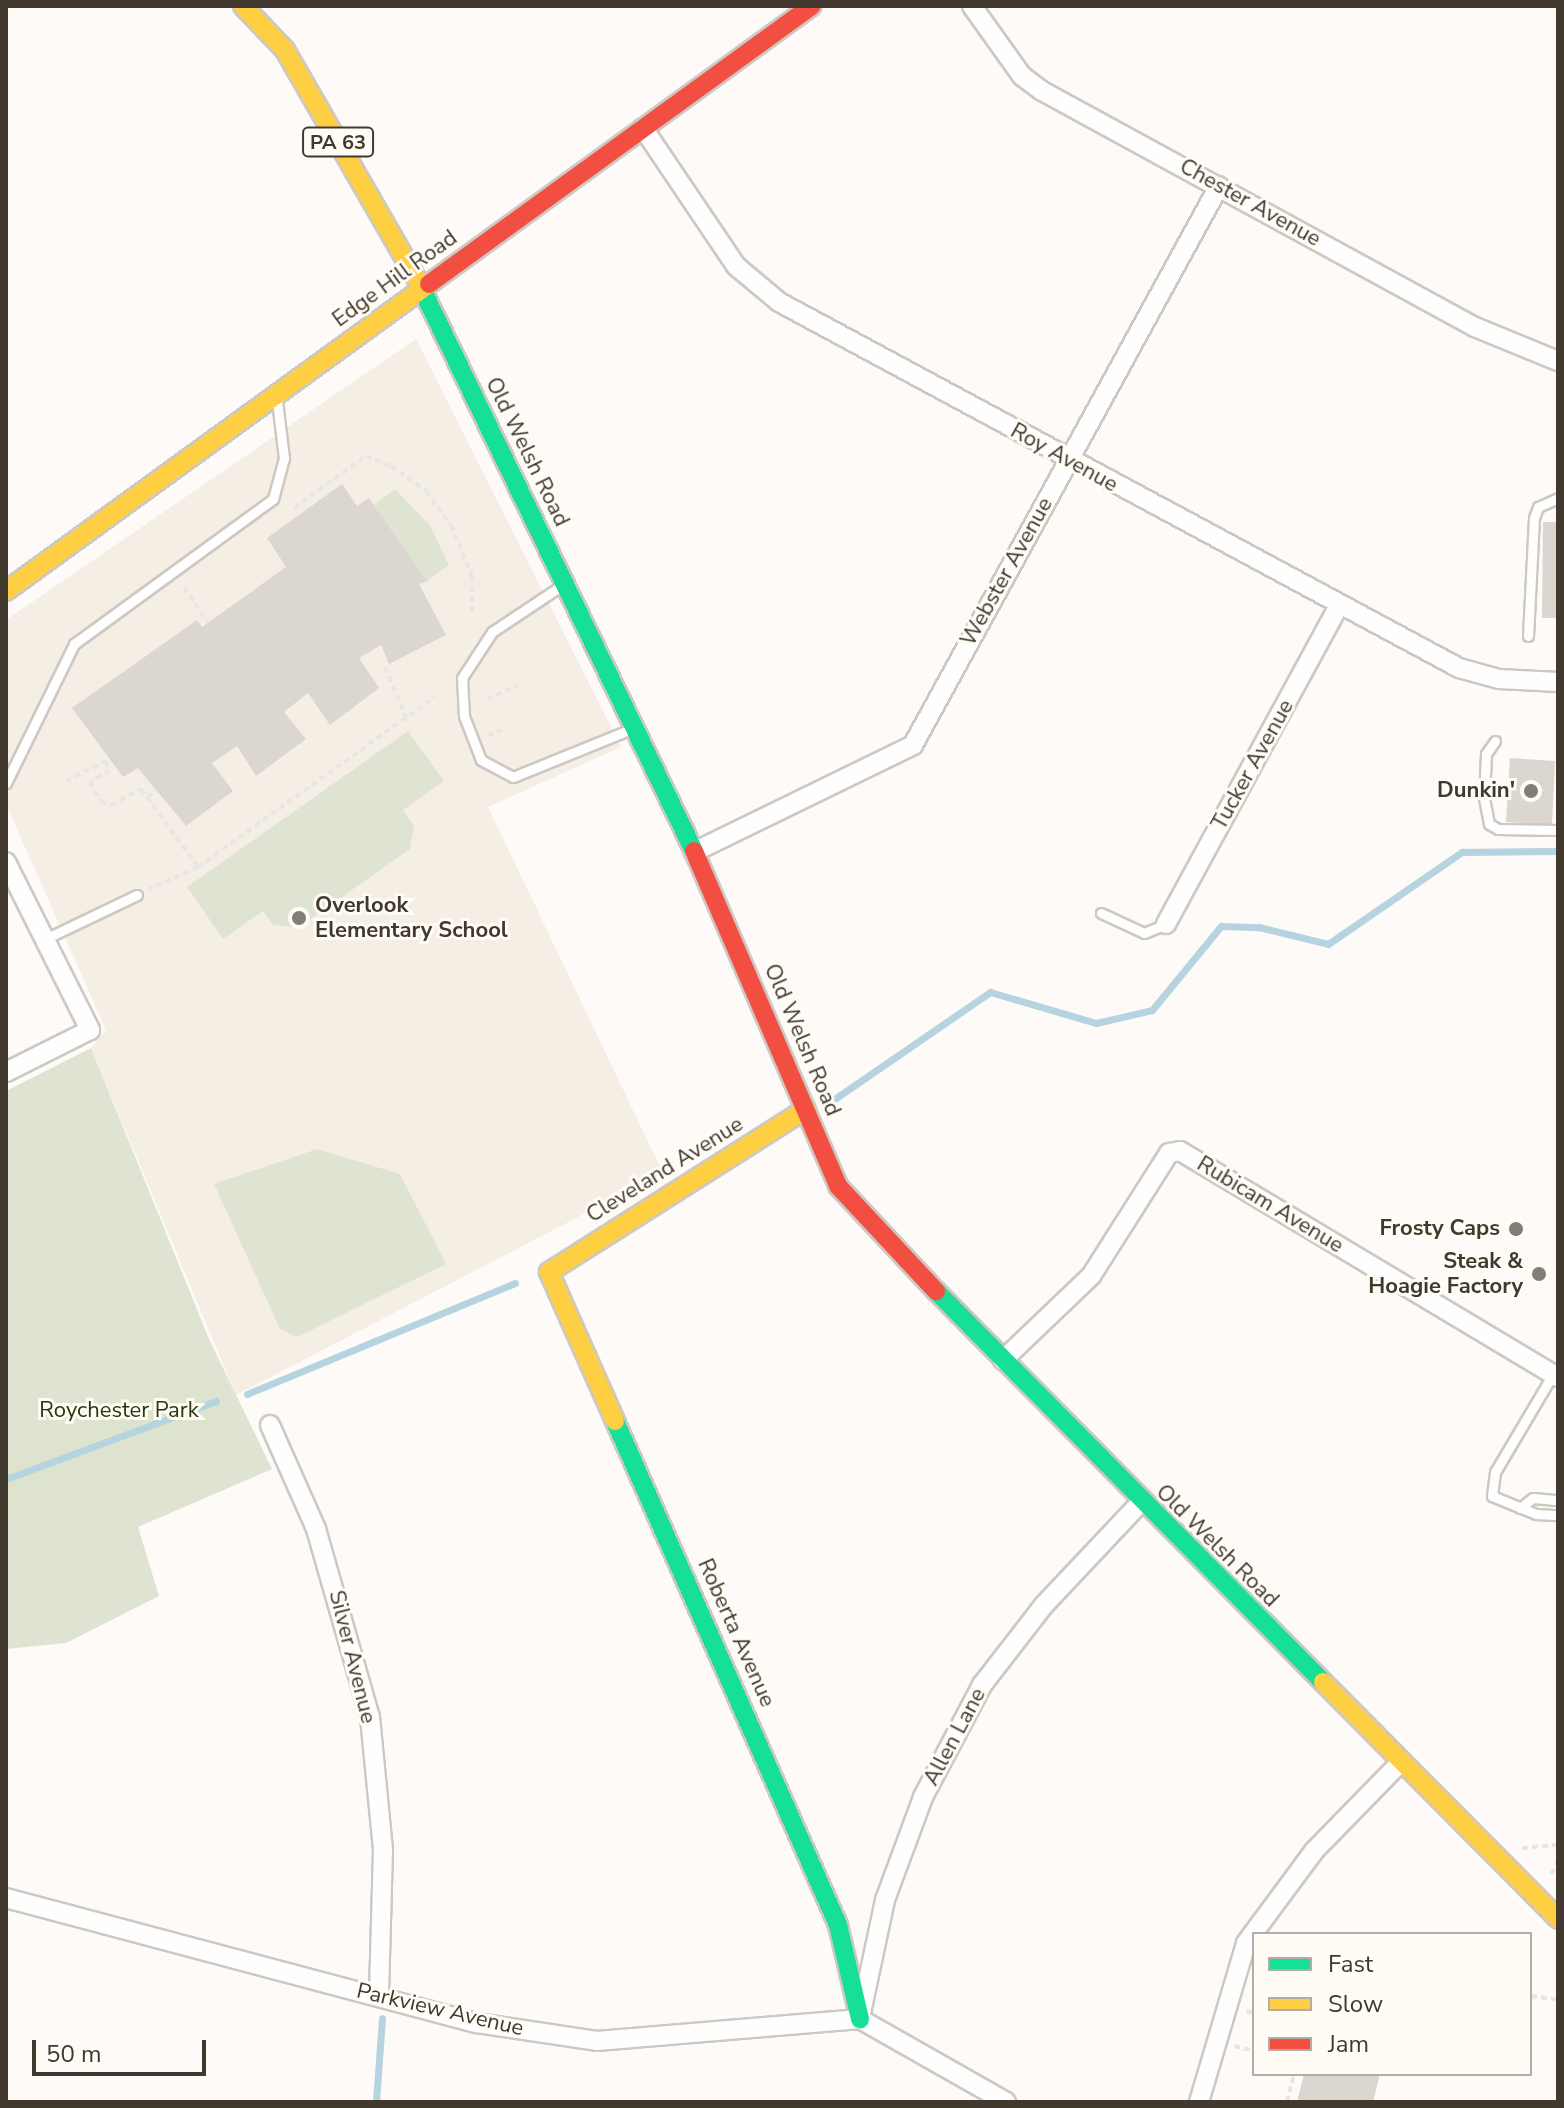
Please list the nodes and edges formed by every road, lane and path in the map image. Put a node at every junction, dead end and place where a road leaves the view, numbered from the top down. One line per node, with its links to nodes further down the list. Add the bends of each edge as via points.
1 (243, 6): 6 (main road, Old Welsh Road / PA 63, via 285,50)
2 (812, 6): 4 (main road, Edge Hill Road)
3 (972, 6): 5 (street, Chester Avenue, via 1022,76 1042,91)
4 (643, 128): 6 (main road, Edge Hill Road); 9 (street, Roy Avenue, via 753,285)
5 (1219, 186): 7 (street, Chester Avenue, via 1475,327); 9 (street, Webster Avenue)
6 (421, 287): 8 (main road, Edge Hill Road); 12 (main road, Old Welsh Road)
7 (1558, 361)
8 (276, 396): 14 (main road, Edge Hill Road); 30 (lane, via 284,458 273,499 74,644)
9 (1068, 460): 15 (street, Roy Avenue); 34 (street, Webster Avenue, via 913,745)
10 (1558, 498): 18 (lane, via 1538,507 1534,518)
11 (294, 508): 16 (path, via 366,456 391,466 426,491 451,525 472,576)
12 (564, 584): 25 (main road, Old Welsh Road); 25 (lane, via 492,632 462,678 464,716 481,760 513,777)
13 (184, 587): 17 (path)
14 (6, 591)
15 (1339, 606): 20 (street, Roy Avenue, via 1459,668 1499,679); 39 (street, Tucker Avenue)
16 (472, 616)
17 (208, 623)
18 (1528, 636)
19 (385, 667): 24 (path)
20 (1558, 682)
21 (518, 685): 23 (path)
22 (435, 697): 24 (path)
23 (487, 699)
24 (406, 718): 36 (path)
25 (632, 729): 34 (main road, Old Welsh Road)
26 (501, 730): 27 (path)
27 (488, 736)
28 (1495, 741): 33 (lane, via 1486,754 1489,824)
29 (66, 781): 32 (path, via 105,761 110,770 90,782 101,801 111,805 141,789)
30 (6, 783)
31 (157, 790): 32 (path)
32 (147, 797): 36 (path)
33 (1558, 830)
34 (694, 852): 42 (main road, Old Welsh Road)
35 (6, 862): 40 (street)
36 (198, 867): 37 (path)
37 (137, 895): 40 (lane)
38 (1101, 913): 39 (lane, via 1144,933)
39 (1166, 924)
40 (45, 939): 41 (street, via 90,1030)
41 (6, 1072)
42 (806, 1109): 43 (main road, Cleveland Avenue); 44 (main road, Old Welsh Road, via 838,1186 854,1209)
43 (549, 1272): 65 (main road, Roberta Avenue, via 834,1916)
44 (1003, 1360): 45 (street, Rubicam Avenue, via 1091,1276 1169,1153 1180,1151); 48 (main road, Old Welsh Road)
45 (1556, 1376): 49 (lane, via 1495,1472 1492,1496)
46 (270, 1425): 61 (street, Silver Avenue, via 316,1529 370,1717 383,1850)
47 (1558, 1500): 49 (lane, via 1533,1498)
48 (1140, 1503): 51 (main road, Old Welsh Road); 65 (street, Allen Lane, via 1044,1605 982,1685 923,1797 885,1900)
49 (1520, 1508): 50 (lane)
50 (1558, 1515)
51 (1400, 1763): 57 (main road, Old Welsh Road); 58 (street, via 1314,1851)
52 (1558, 1845): 53 (path, via 1527,1845)
53 (1518, 1851)
54 (1558, 1862): 55 (path)
55 (1548, 1882)
56 (6, 1898): 61 (street, Parkview Avenue)
57 (1558, 1919)
58 (1254, 1932)
59 (1252, 1935): 70 (street)
60 (1532, 1996): 62 (path)
61 (379, 1997): 65 (street, Parkview Avenue, via 477,2023 597,2041)
62 (1558, 2000)
63 (1246, 2011): 64 (path)
64 (1252, 2012)
65 (860, 2019): 69 (street)
66 (1231, 2046): 67 (path)
67 (1252, 2051)
68 (1294, 2076): 71 (path)
69 (1006, 2102)
70 (1199, 2102)
71 (1287, 2102)

